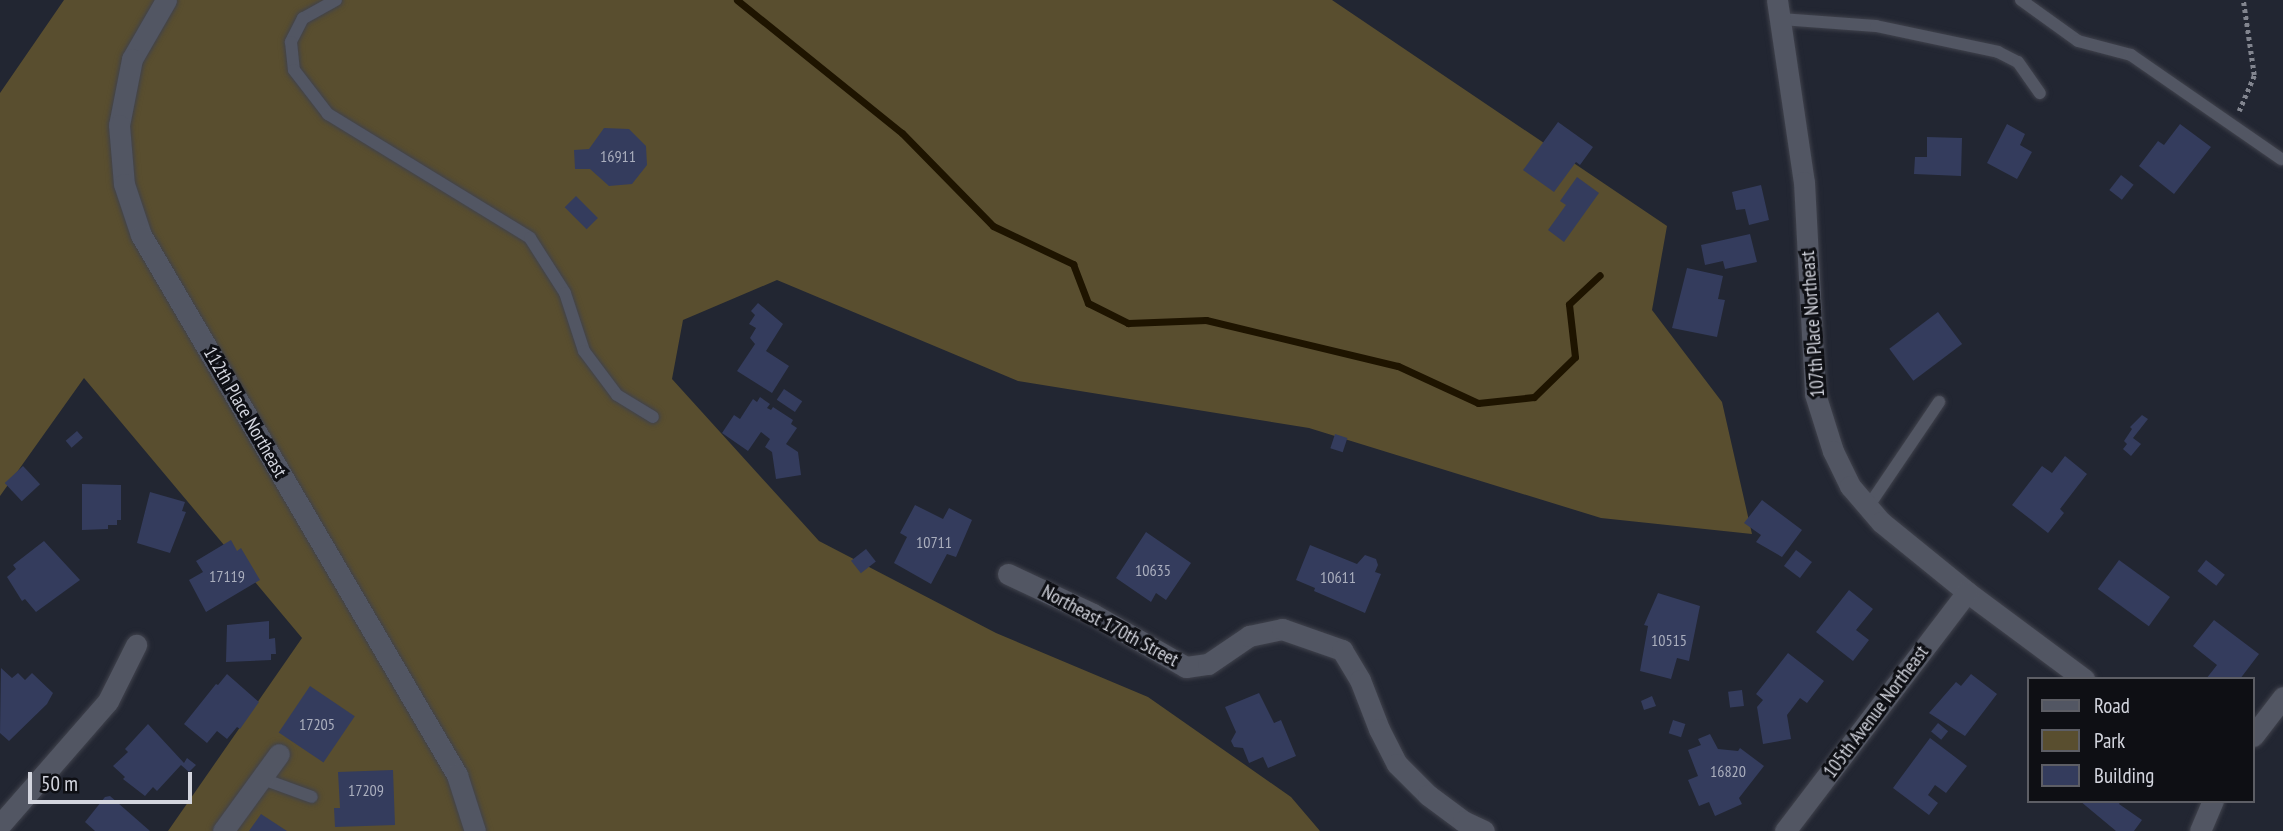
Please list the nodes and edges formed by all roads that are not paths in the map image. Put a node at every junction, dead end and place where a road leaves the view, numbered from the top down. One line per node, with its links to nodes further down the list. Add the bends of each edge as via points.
1 (166, 0): 22 (street, 112th Place Northeast, via 132,59 119,125 124,184 141,236 457,775)
2 (336, 0): 8 (lane, via 303,18 291,42 294,70 328,114 530,238 565,293 584,351 617,395)
3 (2021, 0): 6 (lane, via 2078,41 2131,55)
4 (1779, 9): 5 (lane, via 1998,52 2018,62); 9 (street, 107th Place Northeast, via 1804,181 1815,394 1833,451 1850,486)
5 (2040, 93)
6 (2281, 159)
7 (1939, 402): 9 (lane)
8 (653, 417)
9 (1868, 507): 11 (street, 107th Place Northeast)
10 (1008, 574): 23 (street, Northeast 170th Street, via 1093,614 1186,667 1208,664 1248,636 1282,629 1342,650 1398,764 1428,795)
11 (1967, 592): 13 (street, 107th Place Northeast); 24 (street, 105th Avenue Northeast)
12 (136, 645): 20 (street, via 108,701)
13 (2081, 677)
14 (2283, 697): 15 (street)
15 (2255, 733)
16 (279, 754): 17 (street)
17 (260, 778): 18 (lane); 21 (street)
18 (312, 797)
19 (2212, 803): 25 (street)
20 (0, 825)
21 (223, 831)
22 (475, 831)
23 (1484, 831)
24 (1785, 831)
25 (2200, 831)

